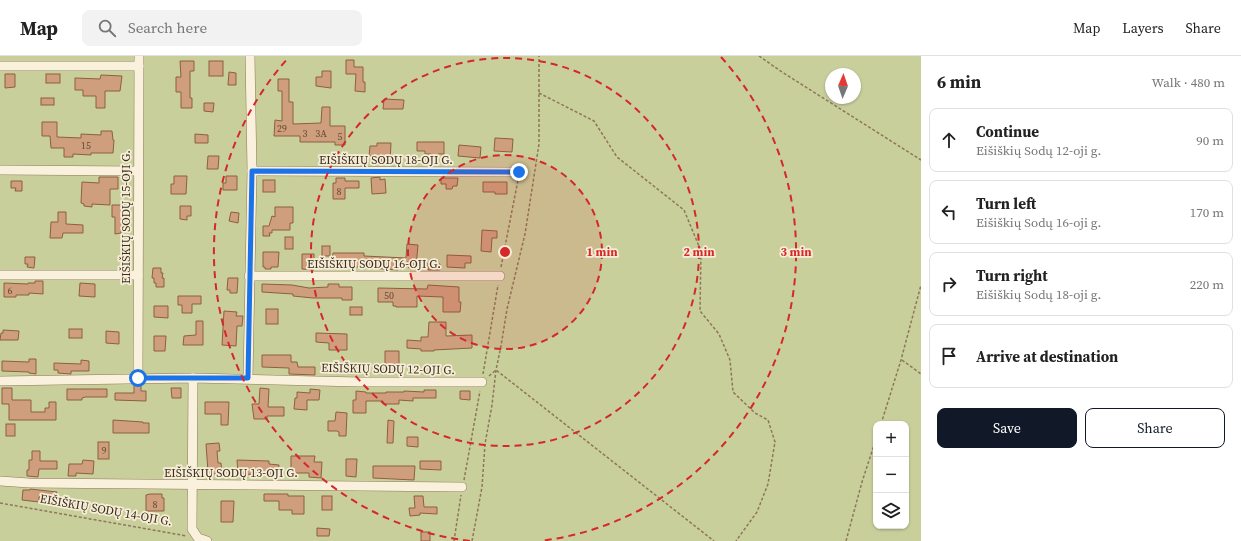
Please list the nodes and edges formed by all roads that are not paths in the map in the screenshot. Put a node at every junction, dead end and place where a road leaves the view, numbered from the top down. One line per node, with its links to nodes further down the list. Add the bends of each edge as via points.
1 (139, 56): 4 (street, EIŠIŠKIŲ SODŲ 15-OJI G.)
2 (250, 56): 7 (street)
3 (0, 66): 4 (street)
4 (139, 66): 6 (street, EIŠIŠKIŲ SODŲ 15-OJI G.)
5 (0, 170): 6 (street)
6 (138, 171): 10 (street, EIŠIŠKIŲ SODŲ 15-OJI G.)
7 (252, 171): 8 (street, EIŠIŠKIŲ SODŲ 18-OJI G.); 11 (street)
8 (519, 172)
9 (0, 275): 10 (street)
10 (138, 275): 13 (street, EIŠIŠKIŲ SODŲ 15-OJI G.)
11 (249, 276): 12 (street, EIŠIŠKIŲ SODŲ 16-OJI G.); 15 (street)
12 (500, 276)
13 (138, 378): 14 (street, EIŠIŠKIŲ SODŲ 12-OJI G.); 16 (street, EIŠIŠKIŲ SODŲ 12-OJI G.)
14 (193, 378): 15 (street, EIŠIŠKIŲ SODŲ 12-OJI G.); 20 (street)
15 (248, 378): 17 (street, EIŠIŠKIŲ SODŲ 12-OJI G., via 360,382)
16 (0, 381)
17 (482, 382)
18 (0, 476): 19 (street)
19 (0, 482): 20 (street, EIŠIŠKIŲ SODŲ 13-OJI G.)
20 (192, 485): 21 (street, EIŠIŠKIŲ SODŲ 13-OJI G.); 22 (street, via 192,528 198,538)
21 (462, 487)
22 (207, 541)

